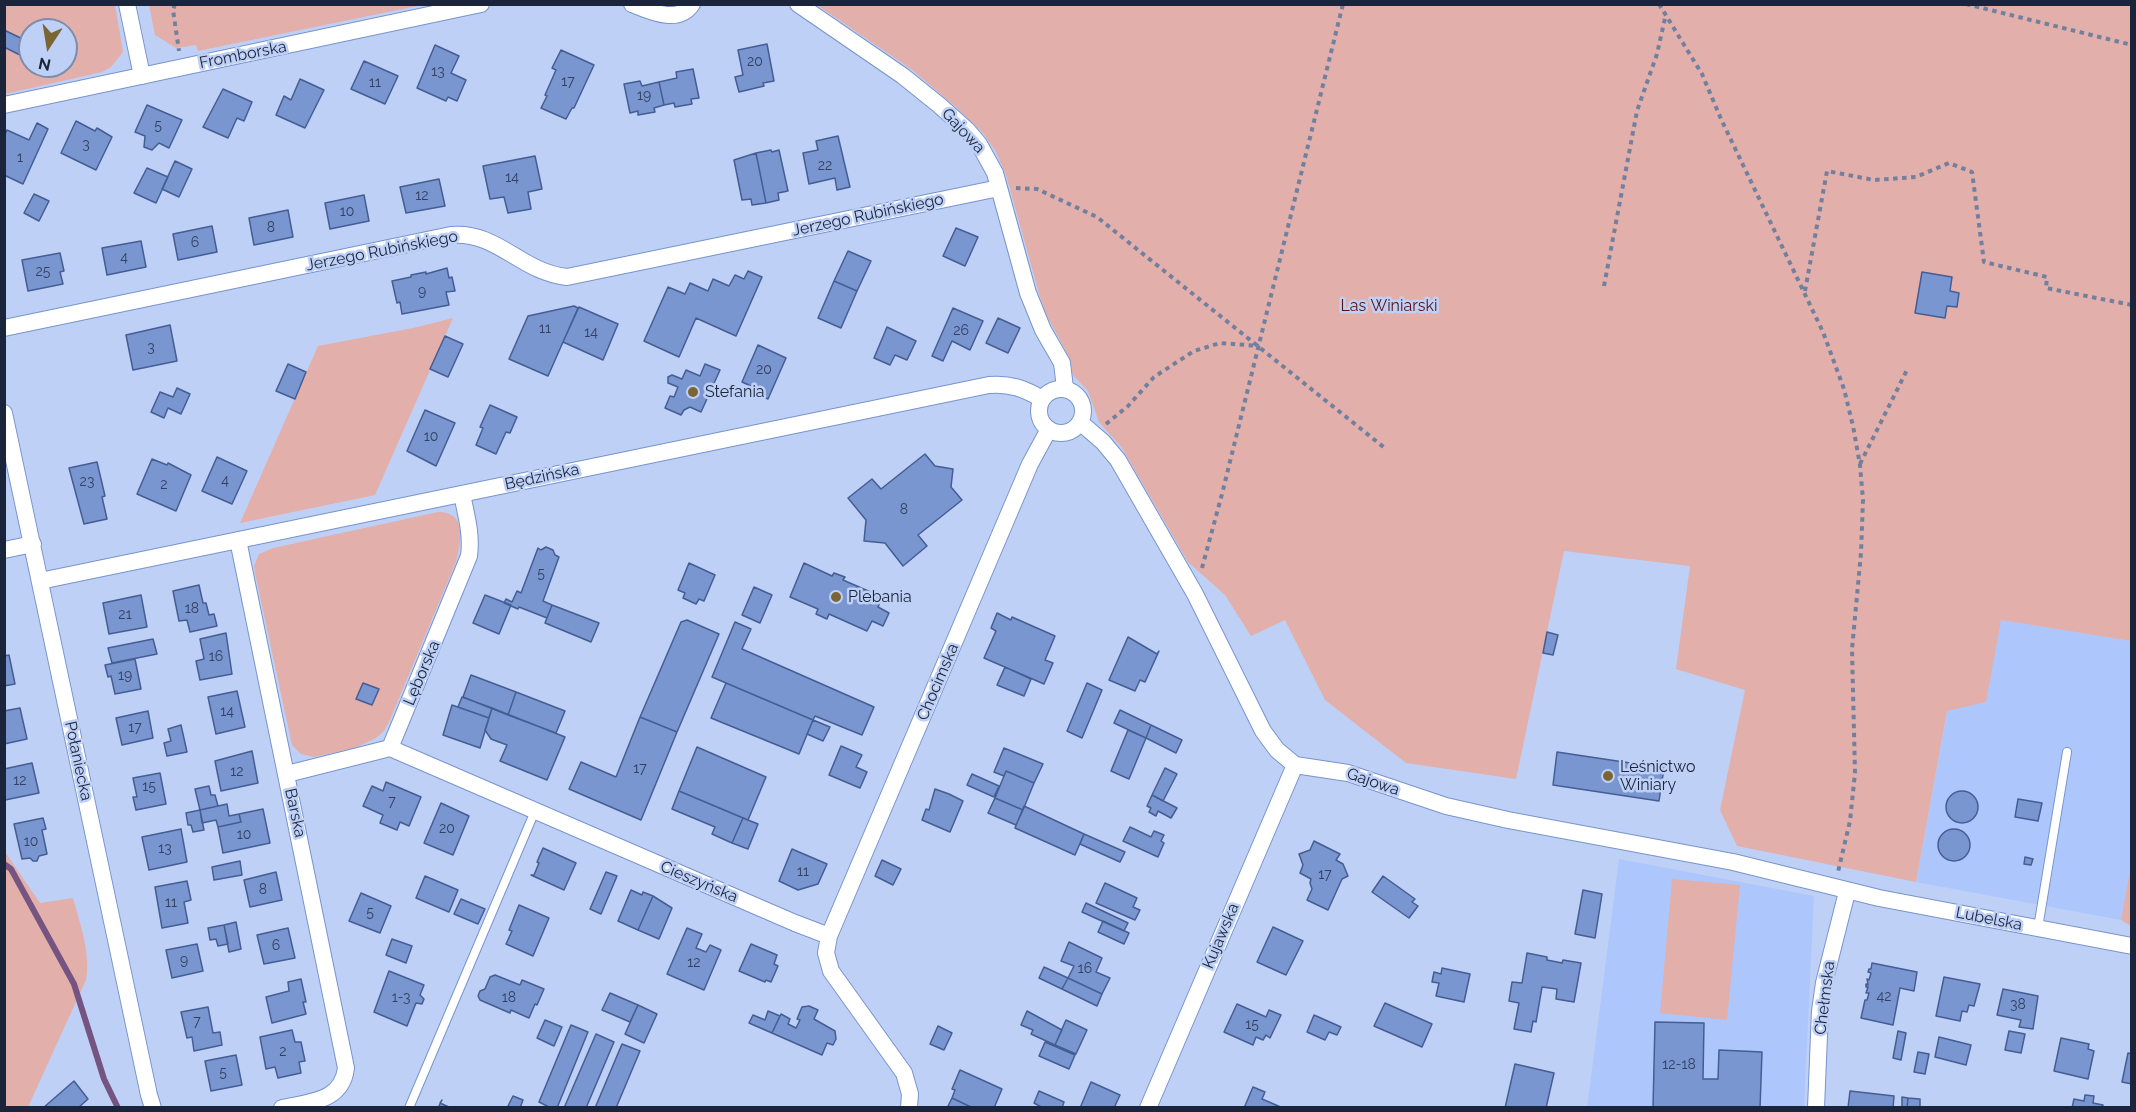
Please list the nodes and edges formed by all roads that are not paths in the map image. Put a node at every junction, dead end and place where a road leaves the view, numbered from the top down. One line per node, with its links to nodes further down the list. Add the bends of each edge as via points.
1 (127, 4): 6 (street)
2 (481, 4): 6 (street, Fromborska)
3 (632, 4): 4 (street, via 659,15 676,15)
4 (692, 4)
5 (798, 4): 8 (street, Gajowa, via 903,76 967,130 988,158)
6 (142, 76): 7 (street, Fromborska)
7 (4, 105)
8 (999, 188): 9 (street, Jerzego Rubińskiego, via 567,277 543,273 486,239 462,234); 10 (street, Gajowa, via 1028,293 1062,363)
9 (4, 328)
10 (1065, 388): 11 (street); 14 (street, via 1082,402)
11 (1042, 399): 13 (street, via 1040,418); 15 (street, Będzińska, via 1020,388 989,385)
12 (4, 413): 17 (street, Połaniecka)
13 (1048, 429): 14 (street); 27 (street, Chocimska)
14 (1087, 429): 22 (street, via 1118,460 1195,594 1263,731)
15 (462, 494): 16 (street, Będzińska); 20 (street, Lęborska, via 471,543 466,567)
16 (238, 540): 19 (street, Będzińska); 23 (street, Barska)
17 (33, 544): 18 (street); 19 (street, Połaniecka)
18 (4, 550)
19 (40, 581): 29 (street, Połaniecka)
20 (390, 748): 23 (street); 24 (street, Cieszyńska)
21 (2067, 752): 26 (lane)
22 (1295, 765): 25 (street, Gajowa, via 1348,773 1446,806 1733,862); 33 (street, Kujawska)
23 (286, 774): 30 (street, Barska, via 345,1059 345,1077 342,1085 327,1097)
24 (535, 811): 27 (street, Cieszyńska); 31 (lane)
25 (1841, 890): 26 (street, Lubelska); 34 (street, Chełmska, via 1820,1011)
26 (2038, 928): 28 (street, Lubelska)
27 (828, 936): 32 (street, via 826,953 831,970 904,1073)
28 (2132, 946)
29 (153, 1107)
30 (282, 1107)
31 (409, 1107)
32 (909, 1107)
33 (1148, 1107)
34 (1816, 1107)

